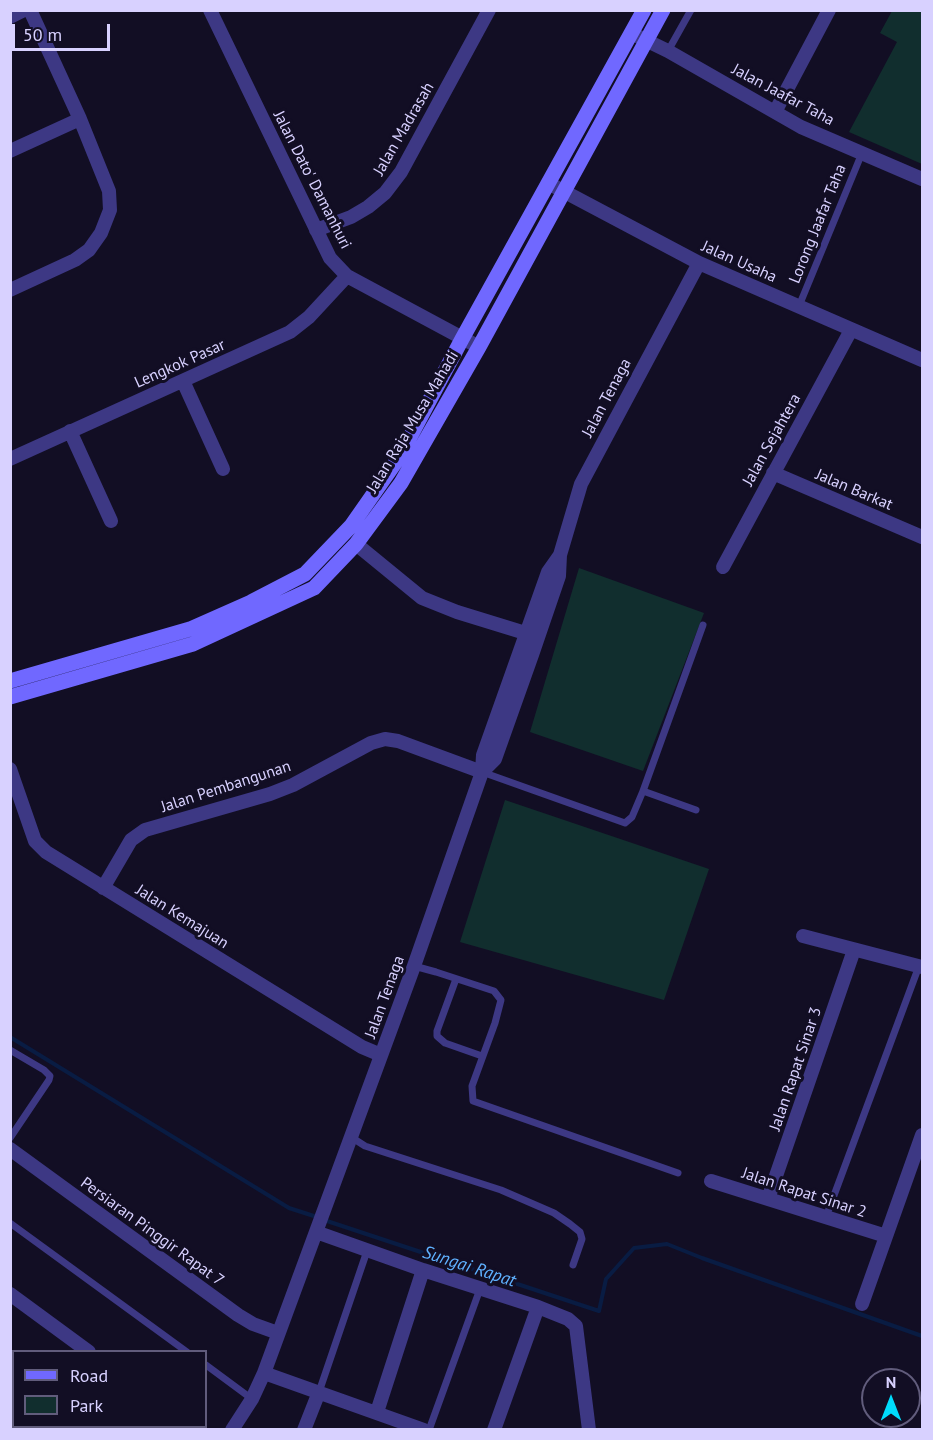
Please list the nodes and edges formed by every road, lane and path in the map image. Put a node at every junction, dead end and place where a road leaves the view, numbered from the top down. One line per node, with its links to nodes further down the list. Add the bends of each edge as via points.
1 (24, 10): 9 (street)
2 (30, 10): 14 (street)
3 (210, 10): 20 (street, Jalan Dato' Damanhuri)
4 (644, 10): 10 (main road, Jalan Raja Musa Mahadi)
5 (663, 10): 11 (main road, Jalan Raja Musa Mahadi)
6 (691, 10): 12 (lane)
7 (829, 10): 13 (street)
8 (486, 12): 20 (street, Jalan Madrasah, via 401,172 385,193 351,217)
9 (10, 17)
10 (631, 33): 11 (street, Jalan Jaafar Taha); 18 (main road, Jalan Raja Musa Mahadi)
11 (647, 40): 12 (street, Jalan Jaafar Taha); 19 (main road, Jalan Raja Musa Mahadi)
12 (668, 51): 13 (street, Jalan Jaafar Taha)
13 (775, 112): 16 (street, Jalan Jaafar Taha)
14 (80, 119): 15 (street); 23 (street, via 109,190 110,210 101,233 89,250 75,260)
15 (10, 152)
16 (862, 153): 17 (street, Jalan Jaafar Taha); 24 (lane, Lorong Jaafar Taha)
17 (922, 178)
18 (548, 183): 19 (street, Jalan Usaha); 26 (main road, Jalan Raja Musa Mahadi)
19 (564, 191): 21 (street, Jalan Usaha); 27 (main road, Jalan Raja Musa Mahadi)
20 (316, 230): 22 (street, Jalan Dato' Damanhuri, via 330,258)
21 (699, 263): 24 (street, Jalan Usaha); 39 (street, Jalan Tenaga, via 581,484 560,555 559,576)
22 (347, 276): 26 (street, Jalan Dato' Damanhuri); 29 (street, Lengkok Pasar, via 290,332)
23 (10, 290)
24 (800, 306): 25 (street, Jalan Usaha)
25 (851, 330): 28 (street, Jalan Usaha); 33 (street, Jalan Sejahtera)
26 (462, 339): 27 (street, Jalan Dato' Damanhuri); 40 (main road, Jalan Raja Musa Mahadi, via 400,456 351,526 304,574 190,629)
27 (479, 347): 36 (main road, Jalan Raja Musa Mahadi, via 401,483)
28 (922, 360)
29 (183, 381): 30 (street, Lengkok Pasar); 32 (street)
30 (70, 431): 31 (street, Lengkok Pasar); 34 (street)
31 (10, 459)
32 (223, 469)
33 (773, 473): 35 (street, Jalan Barkat); 37 (street, Jalan Sejahtera)
34 (111, 521)
35 (922, 537)
36 (356, 544): 39 (street, via 422,598); 41 (main road, Jalan Raja Musa Mahadi, via 314,588 193,644)
37 (723, 567)
38 (703, 625): 44 (lane)
39 (532, 635): 43 (street, Jalan Tenaga, via 506,711 495,759)
40 (10, 681)
41 (10, 697)
42 (10, 769): 46 (street, Jalan Kemajuan, via 35,841)
43 (482, 772): 44 (lane, via 625,823 633,817); 46 (street, Jalan Pembangunan, via 399,741 371,743 270,794 145,830 131,840); 49 (street, Jalan Tenaga)
44 (643, 791): 45 (lane)
45 (696, 810)
46 (103, 888): 53 (street, Jalan Kemajuan)
47 (802, 936): 48 (street)
48 (854, 950): 50 (street); 61 (street, Jalan Rapat Sinar 3)
49 (414, 966): 51 (lane); 53 (street, Jalan Tenaga)
50 (921, 967): 62 (lane)
51 (456, 979): 54 (lane, via 494,992 501,1000); 54 (lane, via 437,1036 445,1043)
52 (10, 1050): 57 (lane, via 50,1076)
53 (381, 1055): 56 (street, Jalan Tenaga)
54 (482, 1056): 59 (lane, via 472,1086 474,1101)
55 (922, 1135): 65 (street)
56 (351, 1137): 64 (street, Jalan Tenaga); 67 (lane, via 365,1146 501,1191 555,1214 580,1232 582,1239)
57 (10, 1138)
58 (10, 1149): 73 (street, Persiaran Pinggir Rapat 7, via 238,1315)
59 (678, 1173)
60 (711, 1181): 61 (street, Jalan Rapat Sinar 2)
61 (768, 1199): 62 (street, Jalan Rapat Sinar 2)
62 (826, 1217): 65 (street, Jalan Rapat Sinar 2)
63 (10, 1223): 75 (lane)
64 (319, 1224): 66 (street); 73 (street, Jalan Tenaga)
65 (886, 1236): 71 (street)
66 (367, 1251): 68 (street); 78 (lane)
67 (573, 1265)
68 (423, 1270): 69 (street); 80 (street)
69 (480, 1289): 72 (street); 83 (lane)
70 (10, 1294): 74 (street)
71 (862, 1304)
72 (538, 1308): 84 (street); 85 (street, via 576,1326)
73 (278, 1333): 77 (street, Jalan Tenaga)
74 (86, 1350)
75 (184, 1350)
76 (207, 1366): 79 (lane)
77 (264, 1373): 78 (street); 79 (street, Jalan Tenaga)
78 (319, 1392): 80 (street); 82 (street)
79 (252, 1399): 81 (street, Jalan Tenaga)
80 (377, 1412): 83 (street)
81 (232, 1430)
82 (304, 1430)
83 (427, 1430)
84 (494, 1430)
85 (589, 1430)

